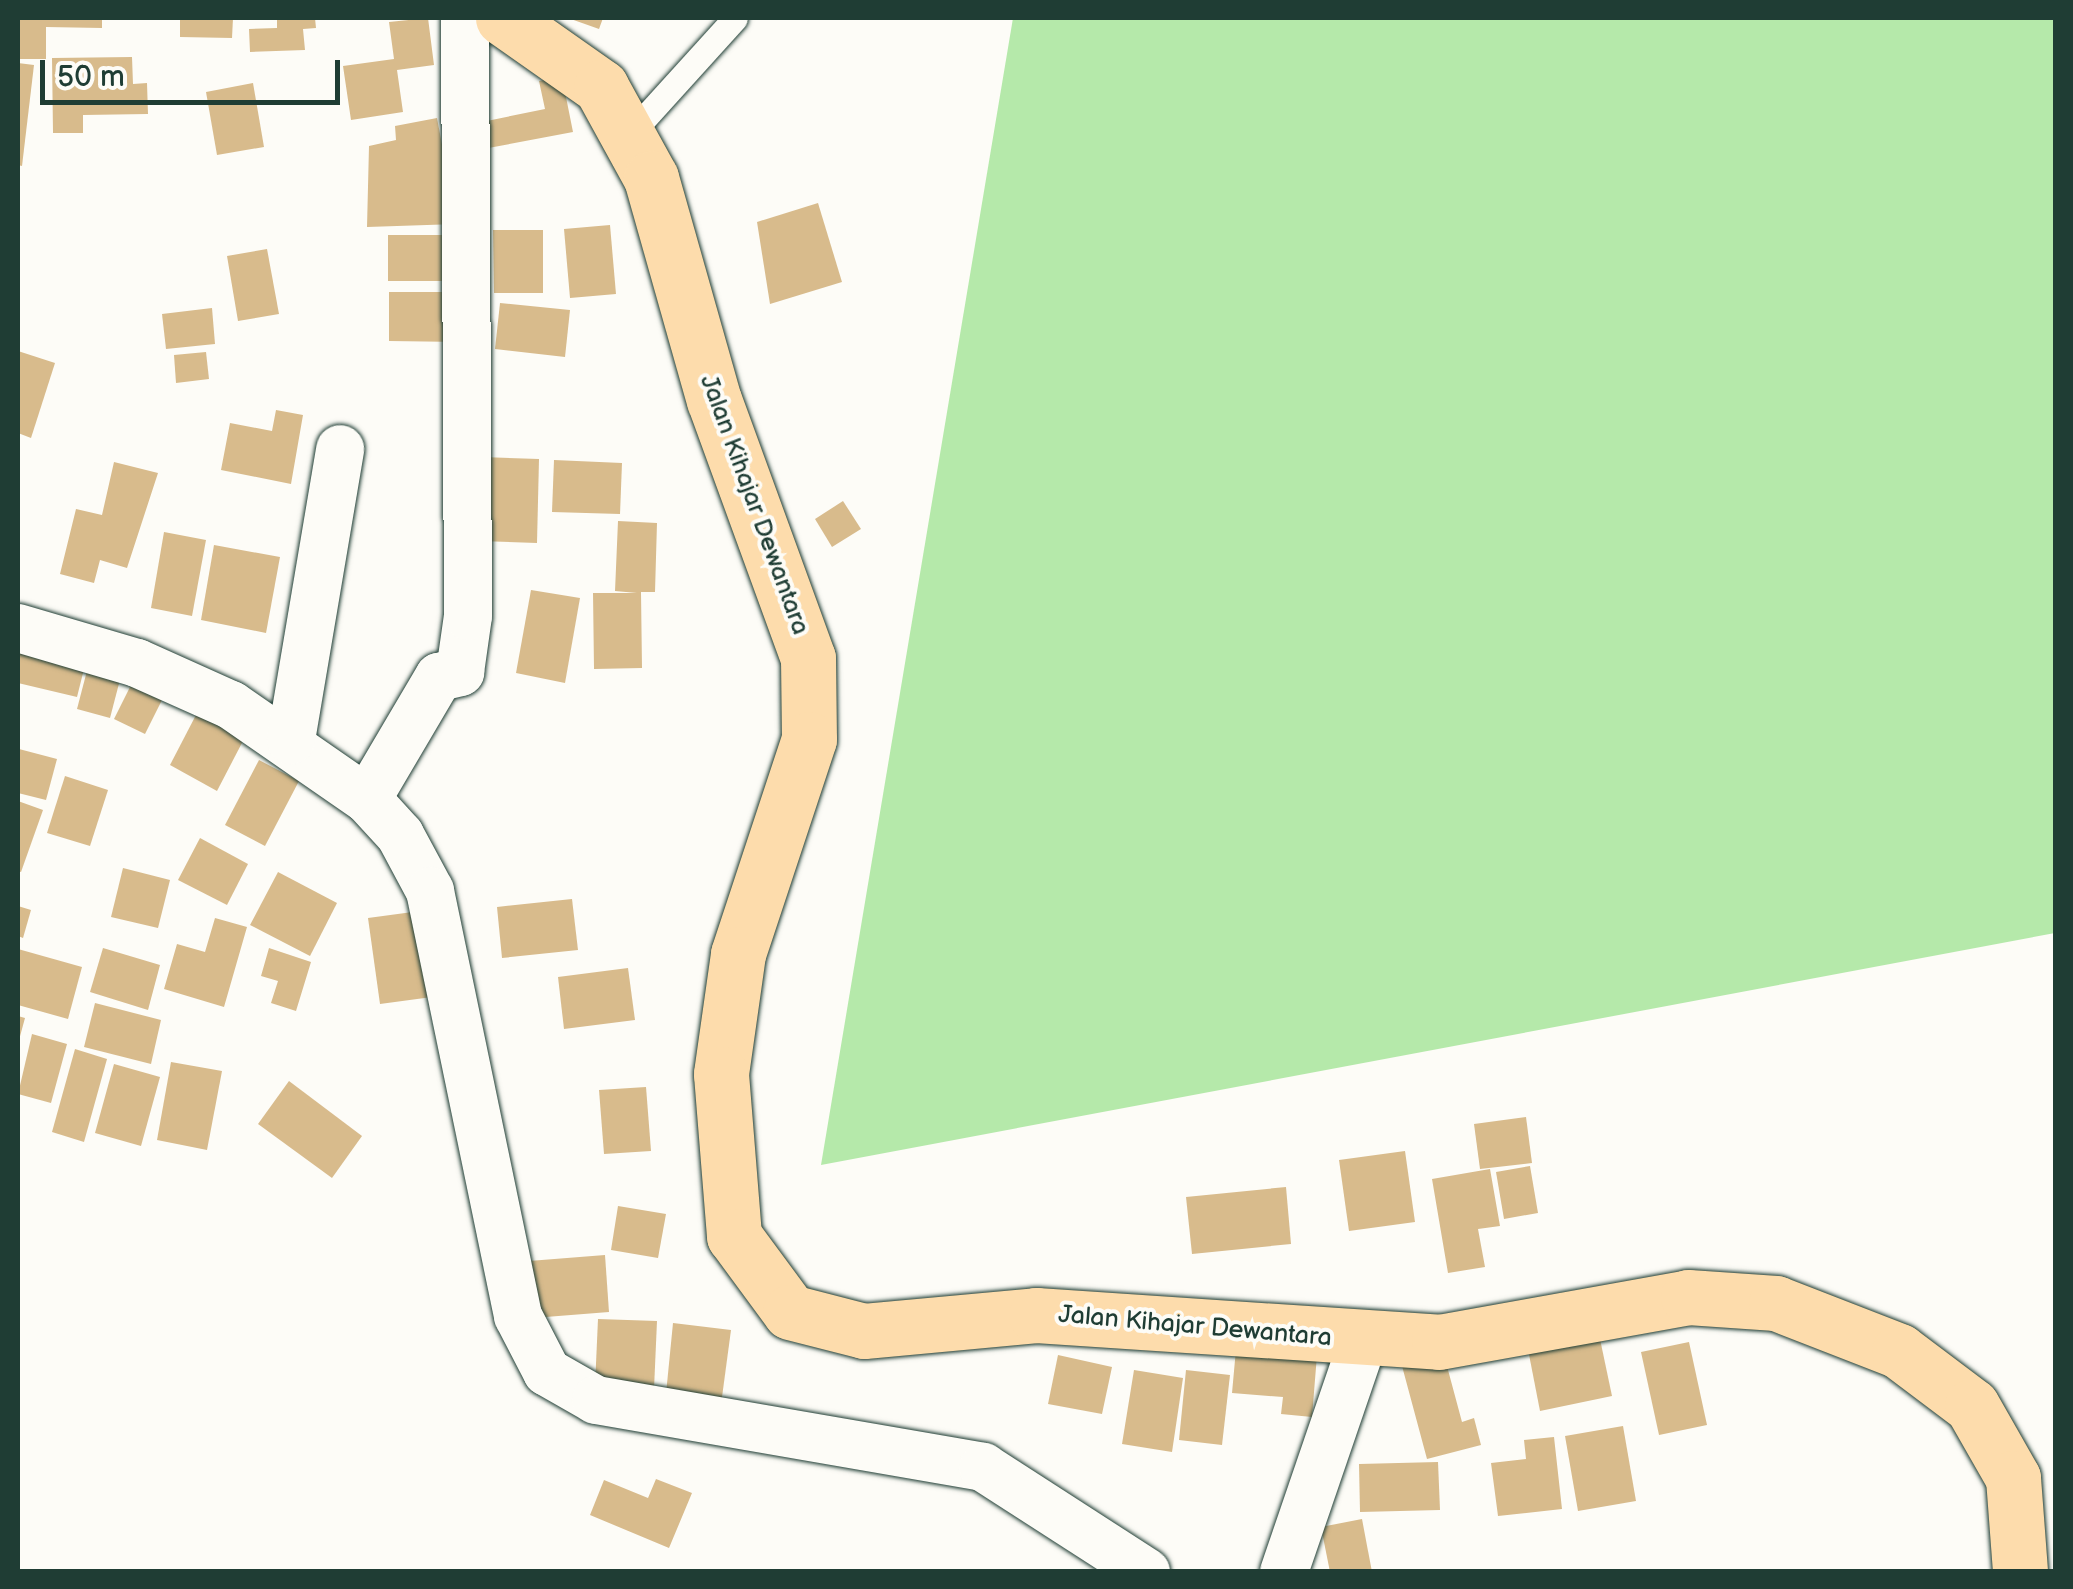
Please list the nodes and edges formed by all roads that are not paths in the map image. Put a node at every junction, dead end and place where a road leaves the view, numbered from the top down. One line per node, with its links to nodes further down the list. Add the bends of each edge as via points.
1 (465, 18): 8 (street, via 473,382 466,634 460,672 439,676)
2 (502, 18): 4 (main road, Jalan Kihajar Dewantara, via 566,54)
3 (734, 18): 4 (lane)
4 (630, 134): 9 (main road, Jalan Kihajar Dewantara, via 666,220 714,400 800,624 814,700 738,954 724,1040 723,1161 734,1236 756,1276 790,1312 845,1329 1068,1315)
5 (340, 449): 7 (street)
6 (18, 628): 7 (street, via 137,662)
7 (291, 740): 8 (street)
8 (367, 799): 10 (street, via 400,835 430,891 518,1316 547,1372 596,1400 983,1467)
9 (1363, 1341): 11 (street); 12 (main road, Jalan Kihajar Dewantara, via 1439,1342 1688,1298 1737,1296 1838,1324 1937,1377 1999,1441 2020,1520)
10 (1146, 1572)
11 (1284, 1572)
12 (2020, 1572)

